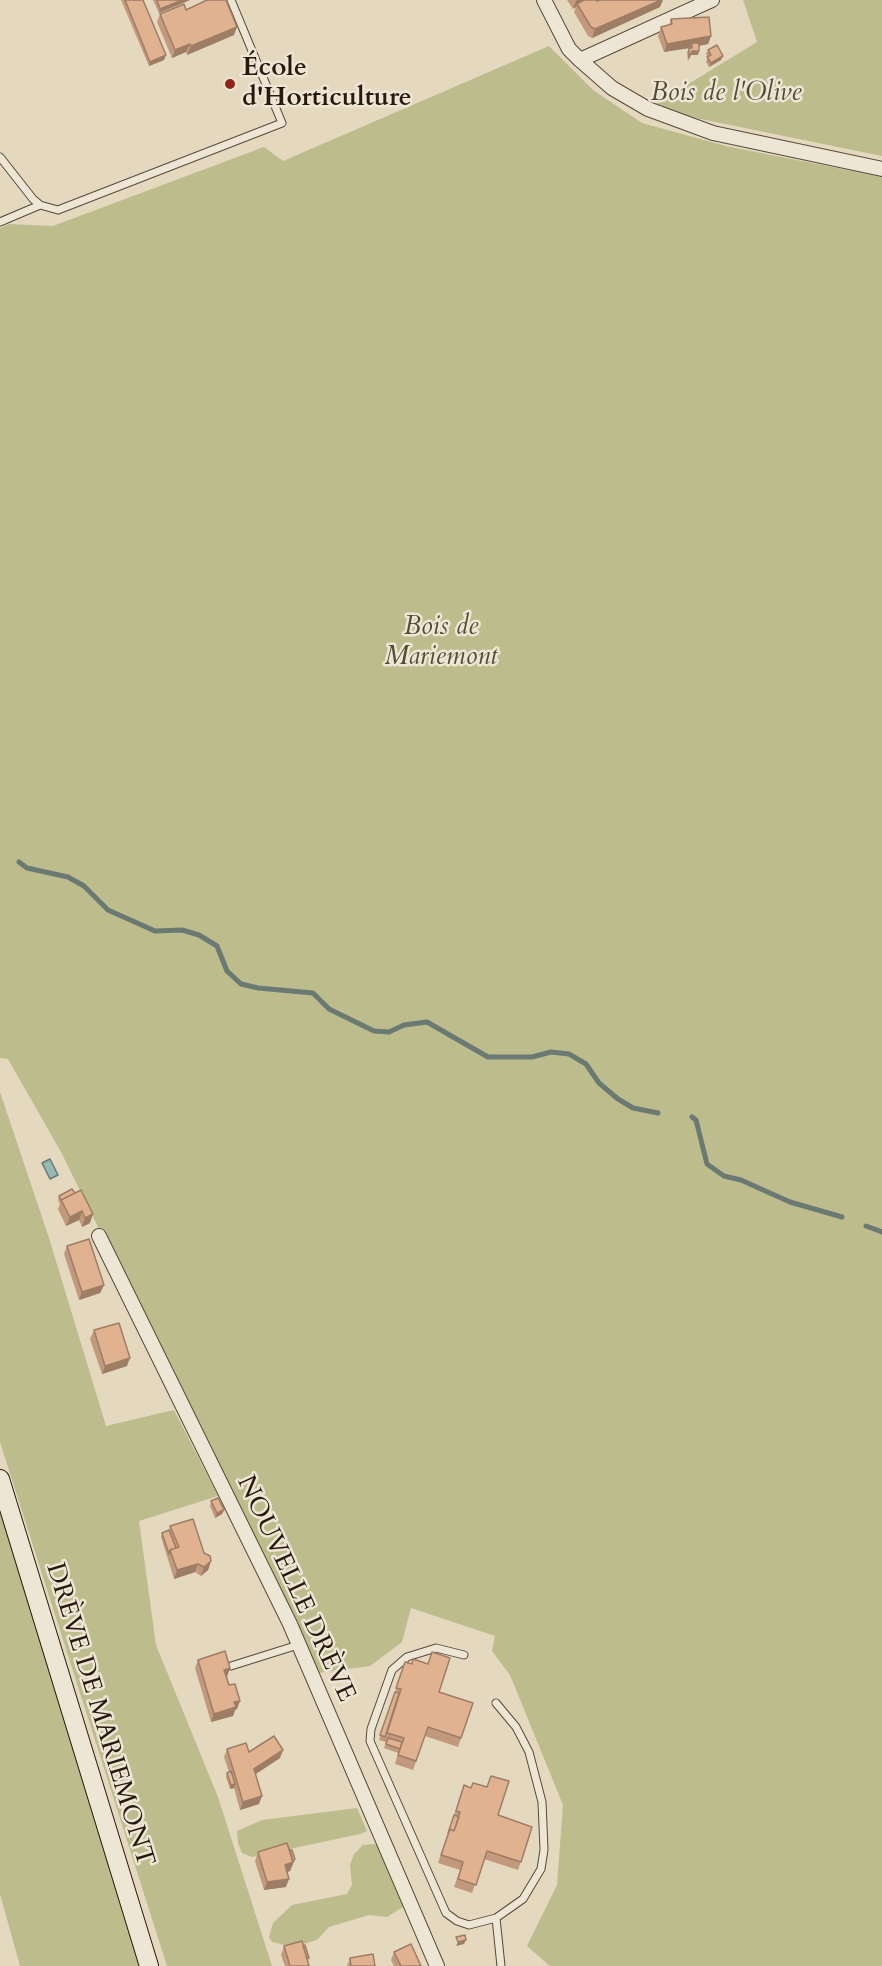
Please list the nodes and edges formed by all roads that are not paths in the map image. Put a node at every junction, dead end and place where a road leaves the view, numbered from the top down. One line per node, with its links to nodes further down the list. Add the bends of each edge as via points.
1 (231, 0): 7 (lane, via 282,123 69,208 58,210)
2 (544, 0): 4 (street, via 569,49)
3 (712, 0): 4 (street)
4 (580, 60): 6 (street, via 612,88 648,109 712,133)
5 (0, 157): 7 (lane)
6 (882, 169)
7 (40, 205): 8 (lane)
8 (0, 222)
9 (99, 1236): 11 (street, NOUVELLE DRÈVE)
10 (0, 1479): 16 (street, DRÈVE DE MARIEMONT)
11 (298, 1645): 13 (lane); 17 (street, NOUVELLE DRÈVE)
12 (464, 1655): 15 (lane, via 436,1648 407,1657 392,1670 370,1741 446,1914 469,1925)
13 (231, 1666)
14 (496, 1703): 15 (lane, via 516,1727 529,1752 542,1802 544,1838 541,1869 534,1884 518,1904)
15 (496, 1918): 18 (lane)
16 (149, 1966)
17 (436, 1966)
18 (501, 1966)

